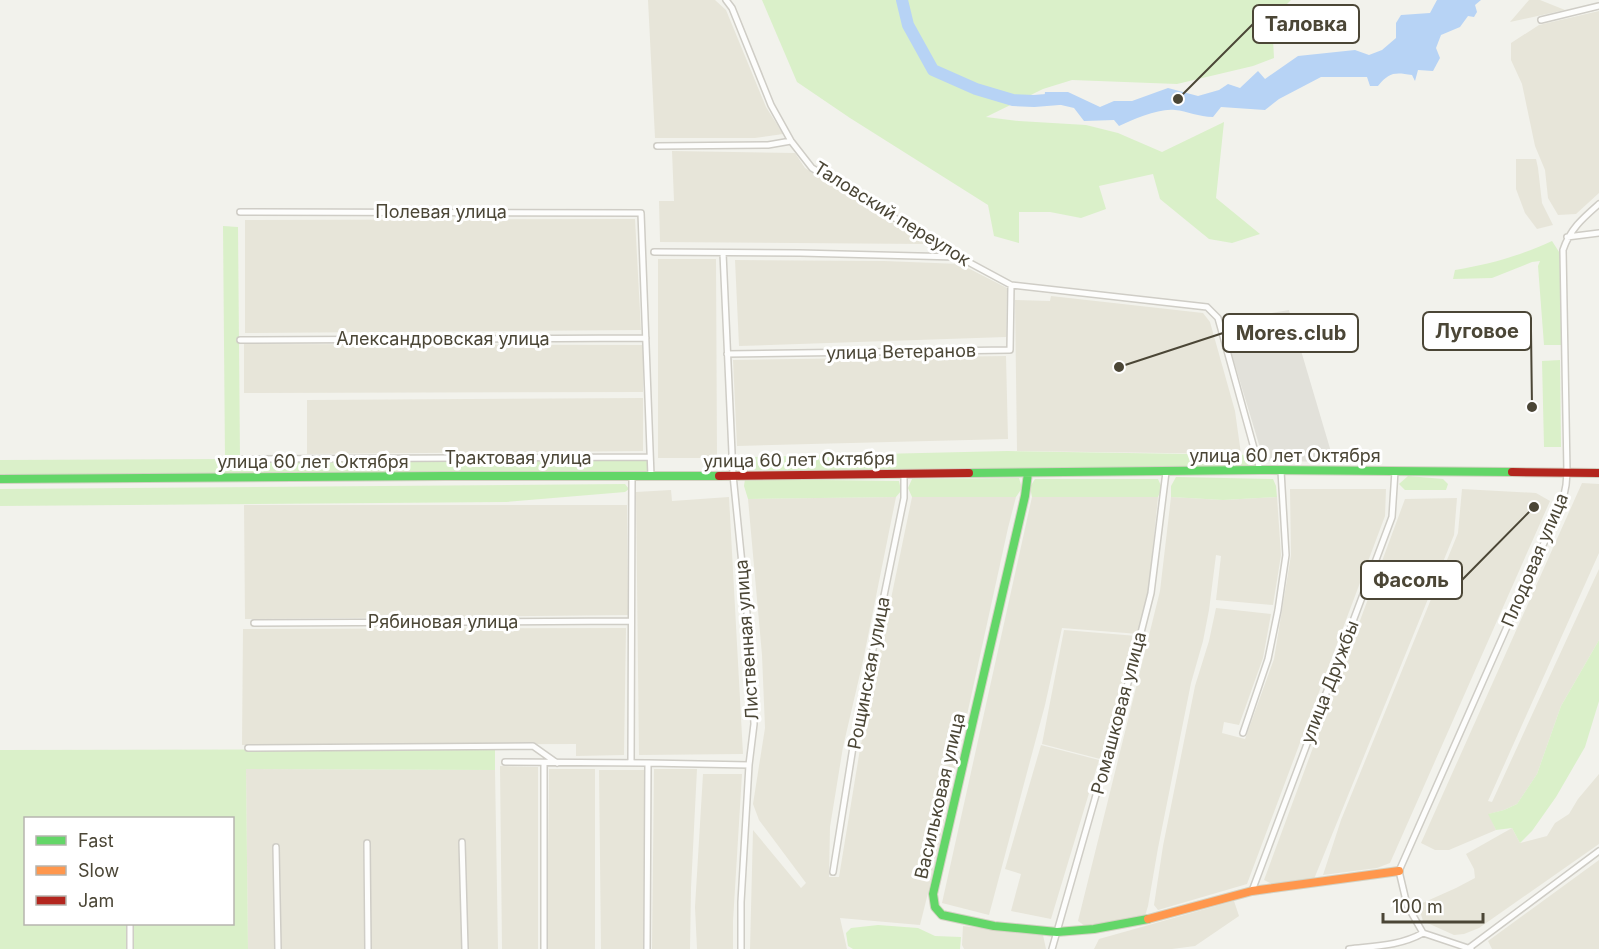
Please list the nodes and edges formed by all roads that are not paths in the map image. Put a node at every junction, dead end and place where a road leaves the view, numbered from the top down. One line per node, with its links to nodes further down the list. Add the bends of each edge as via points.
1 (726, 0): 4 (street, Таловский переулок, via 771,105)
2 (1599, 6): 3 (street)
3 (1540, 20)
4 (791, 141): 5 (street, via 768,145); 12 (street, Таловский переулок, via 812,168)
5 (657, 146)
6 (1599, 204): 9 (street)
7 (240, 212): 14 (street, Полевая улица, via 641,213)
8 (1599, 233): 9 (street)
9 (1567, 237): 23 (street, Плодовая улица, via 1563,250)
10 (654, 252): 11 (street)
11 (723, 254): 12 (street); 16 (street, Лиственная улица)
12 (959, 257): 13 (street, Таловский переулок)
13 (1011, 285): 16 (street, улица Ветеранов, via 1010,350); 19 (street, via 1207,307 1218,318)
14 (646, 338): 15 (street, Александровская улица); 17 (street)
15 (240, 340)
16 (727, 354): 27 (street, Лиственная улица)
17 (651, 457): 18 (street, Трактовая улица); 28 (street)
18 (241, 459)
19 (1260, 470): 20 (street, улица 60 лет Октября); 22 (street, улица 60 лет Октября)
20 (1281, 471): 21 (street, улица 60 лет Октября); 33 (street, via 1286,555 1268,659)
21 (1395, 471): 23 (street, улица 60 лет Октября); 47 (street, улица Дружбы, via 1392,517)
22 (1166, 472): 24 (street, улица 60 лет Октября); 49 (street, Ромашковая улица, via 1151,593)
23 (1567, 472): 25 (street, улица 60 лет Октября); 45 (street, Плодовая улица, via 1563,500)
24 (1028, 473): 26 (street, улица 60 лет Октября); 49 (street, Васильковая улица, via 933,894 935,907 942,915 994,926)
25 (1599, 473)
26 (904, 474): 27 (street, улица 60 лет Октября); 46 (street, Рощинская улица, via 904,498 853,747)
27 (733, 475): 28 (street, улица 60 лет Октября); 40 (street, Лиственная улица, via 751,653 754,724)
28 (651, 476): 29 (street, улица 60 лет Октября)
29 (632, 477): 30 (street, улица 60 лет Октября); 31 (street)
30 (0, 479)
31 (631, 621): 32 (street, Рябиновая улица); 38 (street)
32 (254, 623)
33 (1243, 733)
34 (248, 748): 37 (street, via 533,746)
35 (505, 762): 36 (street)
36 (544, 763): 37 (street); 56 (street)
37 (557, 763): 38 (street)
38 (631, 763): 39 (street)
39 (648, 763): 40 (street); 57 (street)
40 (749, 765): 58 (street, Лиственная улица)
41 (462, 842): 55 (street)
42 (367, 843): 54 (street)
43 (276, 847): 53 (street)
44 (1599, 851): 51 (street)
45 (1399, 871): 47 (street, Васильковая улица); 50 (street, via 1407,904)
46 (834, 872)
47 (1252, 891): 49 (street, Васильковая улица, via 1153,918)
48 (130, 925): 52 (street)
49 (1057, 932): 59 (street, Ромашковая улица)
50 (1423, 933): 51 (street); 60 (street, via 1397,944)
51 (1470, 948)
52 (130, 949)
53 (278, 949)
54 (368, 949)
55 (465, 949)
56 (544, 949)
57 (647, 949)
58 (741, 949)
59 (1052, 949)
60 (1348, 949)

